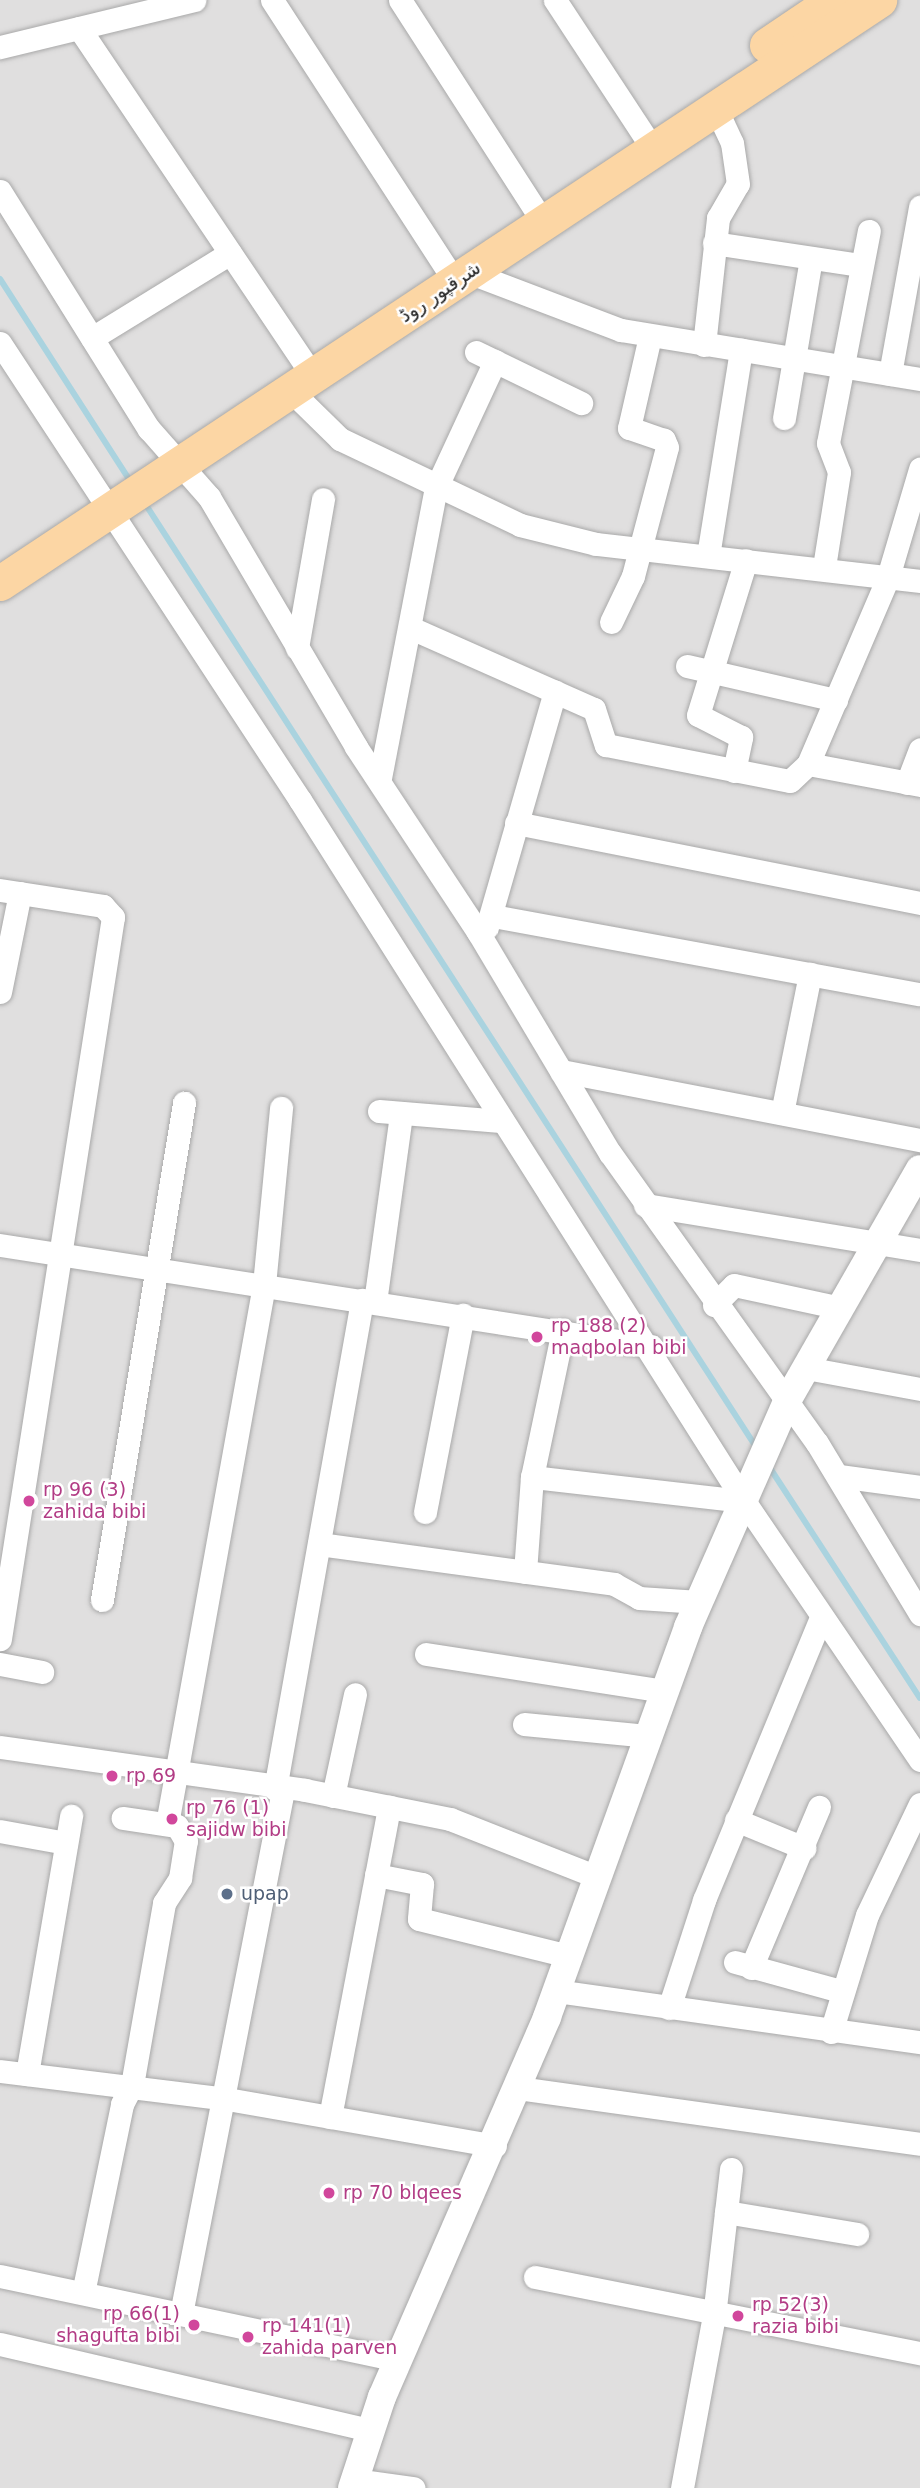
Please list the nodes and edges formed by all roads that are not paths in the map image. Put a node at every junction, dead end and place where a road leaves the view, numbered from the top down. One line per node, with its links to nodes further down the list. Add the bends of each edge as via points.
1 (194, 0): 7 (street)
2 (272, 0): 19 (street)
3 (400, 0): 13 (street)
4 (555, 0): 10 (street)
5 (834, 0): 10 (main road, شرقپور روڈ)
6 (879, 0): 9 (main road, شرقپور روڈ)
7 (79, 28): 8 (street); 16 (street)
8 (0, 47)
9 (716, 108): 10 (main road, شرقپور روڈ); 15 (street, via 732,143 738,184 720,213)
10 (647, 140): 13 (main road, شرقپور روڈ)
11 (0, 191): 21 (street)
12 (920, 207): 27 (street)
13 (537, 213): 19 (main road, شرقپور روڈ)
14 (869, 232): 18 (street)
15 (714, 243): 17 (street); 23 (street)
16 (230, 253): 21 (street); 29 (street)
17 (811, 258): 18 (street); 25 (street)
18 (859, 265): 26 (street)
19 (455, 272): 20 (street); 29 (main road, شرقپور روڈ)
20 (650, 336): 23 (street); 38 (street, via 629,428 664,440 667,447)
21 (92, 338): 33 (street)
22 (0, 343): 28 (street)
23 (704, 345): 24 (street)
24 (741, 351): 25 (street); 40 (street)
25 (794, 359): 26 (street); 32 (street)
26 (842, 366): 27 (street); 42 (street, via 828,443 839,472)
27 (890, 374): 30 (street)
28 (11, 375): 36 (street)
29 (302, 375): 33 (main road, شرقپور روڈ); 35 (street, via 340,439)
30 (920, 379)
31 (581, 403): 35 (street, via 486,357)
32 (784, 418)
33 (172, 457): 36 (main road, شرقپور روڈ); 48 (street, via 209,497)
34 (920, 469): 43 (street)
35 (436, 488): 38 (street, via 530,528); 47 (street)
36 (117, 495): 39 (main road, شرقپور روڈ); 45 (main road, شرقپور روڈ); 69 (street)
37 (323, 499): 48 (street)
38 (641, 546): 40 (street); 46 (street)
39 (0, 556)
40 (708, 556): 41 (street)
41 (747, 560): 42 (street); 50 (street)
42 (824, 567): 43 (street)
43 (888, 577): 44 (street); 52 (street)
44 (920, 581)
45 (0, 583)
46 (611, 622)
47 (411, 628): 51 (street); 56 (street)
48 (297, 648): 56 (street)
49 (687, 666): 50 (street)
50 (710, 673): 52 (street); 55 (street, via 698,717 741,737)
51 (555, 692): 55 (street, via 598,712 606,745); 58 (street)
52 (836, 700): 54 (street)
53 (920, 749): 57 (street)
54 (808, 765): 55 (street, via 790,781); 57 (street)
55 (734, 771)
56 (380, 778): 61 (street)
57 (913, 784)
58 (516, 823): 60 (street); 61 (street)
59 (10, 892): 63 (street); 76 (street, via 103,905 113,914)
60 (920, 903)
61 (485, 924): 62 (street); 65 (street)
62 (810, 974): 64 (street); 68 (street)
63 (0, 992)
64 (920, 994)
65 (561, 1071): 68 (street); 72 (street)
66 (184, 1103): 77 (street)
67 (281, 1108): 78 (street)
68 (782, 1113): 70 (street)
69 (501, 1121): 79 (street, via 390,1112); 84 (street)
70 (920, 1139)
71 (920, 1169): 74 (street)
72 (645, 1205): 74 (street); 80 (street)
73 (0, 1245): 76 (street)
74 (876, 1246): 75 (street); 81 (street)
75 (920, 1250)
76 (59, 1254): 77 (street); 100 (street)
77 (161, 1270): 78 (street); 96 (street)
78 (264, 1285): 79 (street); 110 (street)
79 (369, 1301): 82 (street); 93 (street)
80 (714, 1305): 81 (street, via 734,1285); 87 (street)
81 (840, 1308): 85 (street)
82 (463, 1315): 83 (street); 92 (street)
83 (563, 1330): 84 (street); 89 (street)
84 (651, 1346): 91 (street)
85 (806, 1367): 86 (street); 87 (street)
86 (920, 1389)
87 (785, 1408): 88 (street); 91 (street)
88 (839, 1476): 90 (street); 95 (street)
89 (532, 1477): 91 (street); 94 (street)
90 (920, 1487)
91 (744, 1501): 97 (street); 99 (street)
92 (425, 1512)
93 (319, 1544): 94 (street); 111 (street)
94 (525, 1572): 97 (street, via 614,1584 639,1598)
95 (909, 1584): 98 (street)
96 (102, 1600)
97 (699, 1602): 104 (street)
98 (920, 1614)
99 (821, 1617): 109 (street); 118 (street)
100 (0, 1639)
101 (426, 1654): 104 (street)
102 (0, 1664): 103 (street)
103 (42, 1672)
104 (665, 1691): 107 (street)
105 (355, 1694): 112 (street)
106 (524, 1724): 107 (street)
107 (649, 1736): 124 (street)
108 (0, 1747): 110 (street)
109 (920, 1760)
110 (174, 1776): 111 (street); 119 (street)
111 (279, 1789): 112 (street); 135 (street)
112 (333, 1796): 114 (street)
113 (920, 1804): 126 (street, via 867,1915)
114 (389, 1807): 123 (street); 124 (street, via 488,1829)
115 (819, 1807): 122 (street)
116 (71, 1816): 121 (street)
117 (123, 1818): 119 (street)
118 (736, 1821): 122 (street); 128 (street)
119 (167, 1824): 133 (street, via 184,1831 185,1854 180,1878 164,1903)
120 (0, 1831): 121 (street)
121 (66, 1843): 132 (street)
122 (804, 1848): 126 (street, via 743,1965)
123 (376, 1875): 125 (street, via 422,1884 419,1919); 136 (street)
124 (597, 1877): 125 (street)
125 (569, 1956): 127 (street)
126 (839, 1991): 129 (street)
127 (556, 1992): 128 (street); 134 (street)
128 (669, 2008): 129 (street)
129 (831, 2032): 130 (street)
130 (920, 2042)
131 (0, 2071): 132 (street)
132 (27, 2074): 133 (street)
133 (132, 2085): 135 (street); 144 (street, via 121,2104)
134 (519, 2088): 137 (street); 138 (street)
135 (227, 2099): 136 (street); 145 (street)
136 (330, 2117): 138 (street)
137 (920, 2144)
138 (495, 2146): 149 (street)
139 (732, 2169): 140 (street)
140 (726, 2212): 141 (street); 146 (street)
141 (857, 2234)
142 (0, 2276): 144 (street)
143 (535, 2277): 146 (street)
144 (83, 2293): 145 (street)
145 (181, 2314): 149 (street)
146 (714, 2316): 148 (street); 153 (street)
147 (0, 2344): 150 (street)
148 (920, 2353)
149 (399, 2360): 150 (street)
150 (370, 2430): 151 (street)
151 (353, 2484): 152 (street)
152 (413, 2488)
153 (682, 2488)

